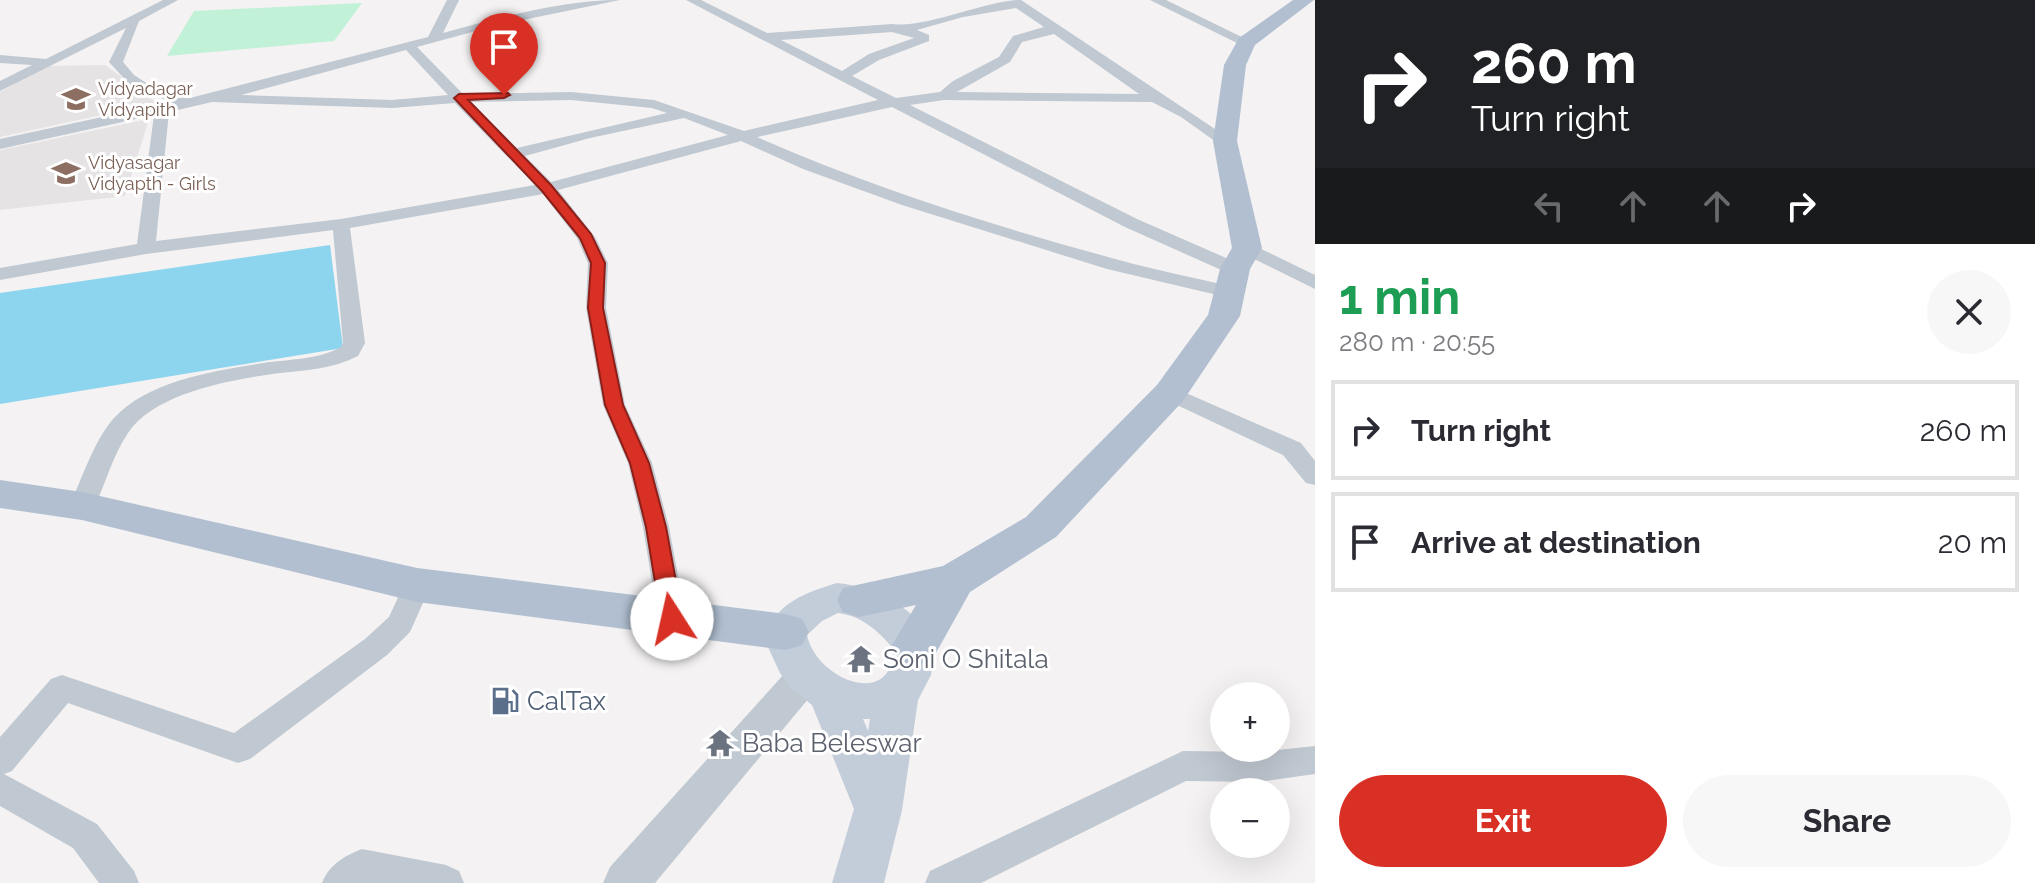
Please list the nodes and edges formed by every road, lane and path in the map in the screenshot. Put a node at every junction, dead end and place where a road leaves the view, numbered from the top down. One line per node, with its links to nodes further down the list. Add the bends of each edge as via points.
1 (172, 0): 8 (street)
2 (453, 0): 11 (street)
3 (614, 0): 11 (street)
4 (692, 0): 12 (street)
5 (1156, 0): 13 (street)
6 (1305, 0): 13 (main road)
7 (1012, 2): 9 (street); 10 (street)
8 (132, 18): 16 (street); 24 (street, via 134,25 116,62 123,74 154,95)
9 (905, 30): 12 (street); 17 (street, via 924,38)
10 (1055, 30): 19 (street, via 1015,40 1005,59); 22 (street)
11 (434, 37): 14 (street)
12 (768, 37): 17 (street)
13 (1246, 42): 28 (main road, via 1235,65)
14 (407, 44): 20 (street); 21 (street)
15 (0, 59): 16 (street)
16 (43, 62): 18 (street)
17 (840, 76): 23 (street)
18 (0, 87)
19 (944, 96): 22 (street); 23 (street)
20 (212, 98): 21 (street, via 392,104); 24 (street)
21 (459, 98): 26 (street, via 614,99); 30 (street)
22 (1155, 98): 28 (street)
23 (897, 102): 27 (street); 34 (street, via 1131,223)
24 (191, 103): 25 (street)
25 (162, 109): 29 (street); 33 (street)
26 (686, 114): 27 (street); 30 (street)
27 (745, 137): 31 (street); 34 (street, via 908,201 1114,265)
28 (1225, 141): 34 (main road)
29 (0, 144)
30 (515, 154): 31 (street)
31 (547, 188): 32 (street); 44 (street, via 586,237 598,263 596,308 614,405 640,463)
32 (341, 224): 33 (street); 40 (street, via 354,343 350,351 173,391 140,407 121,424)
33 (146, 248): 35 (street)
34 (1238, 270): 36 (street); 37 (main road, via 1224,316)
35 (0, 274)
36 (1315, 283)
37 (1170, 393): 38 (street, via 1292,449); 41 (main road, via 1041,527)
38 (1315, 477)
39 (0, 494): 40 (main road)
40 (82, 506): 42 (main road)
41 (954, 580): 43 (main road); 46 (main road)
42 (417, 585): 44 (main road); 50 (street, via 400,624 376,647 238,749 62,688)
43 (859, 600): 45 (main road, via 837,598 816,604 798,615); 46 (main road, via 901,626)
44 (672, 619): 45 (main road)
45 (786, 632): 47 (main road, via 791,656)
46 (915, 647): 48 (main road, via 909,677)
47 (818, 685): 48 (main road, via 848,701 886,698); 52 (main road); 56 (street)
48 (897, 691): 52 (main road)
49 (1315, 760): 58 (street, via 1258,767 1183,766)
50 (0, 761)
51 (0, 788): 53 (street, via 85,836)
52 (878, 810): 57 (main road)
53 (121, 883)
54 (340, 883): 55 (street, via 362,866)
55 (446, 883)
56 (626, 883)
57 (858, 883)
58 (943, 883)

